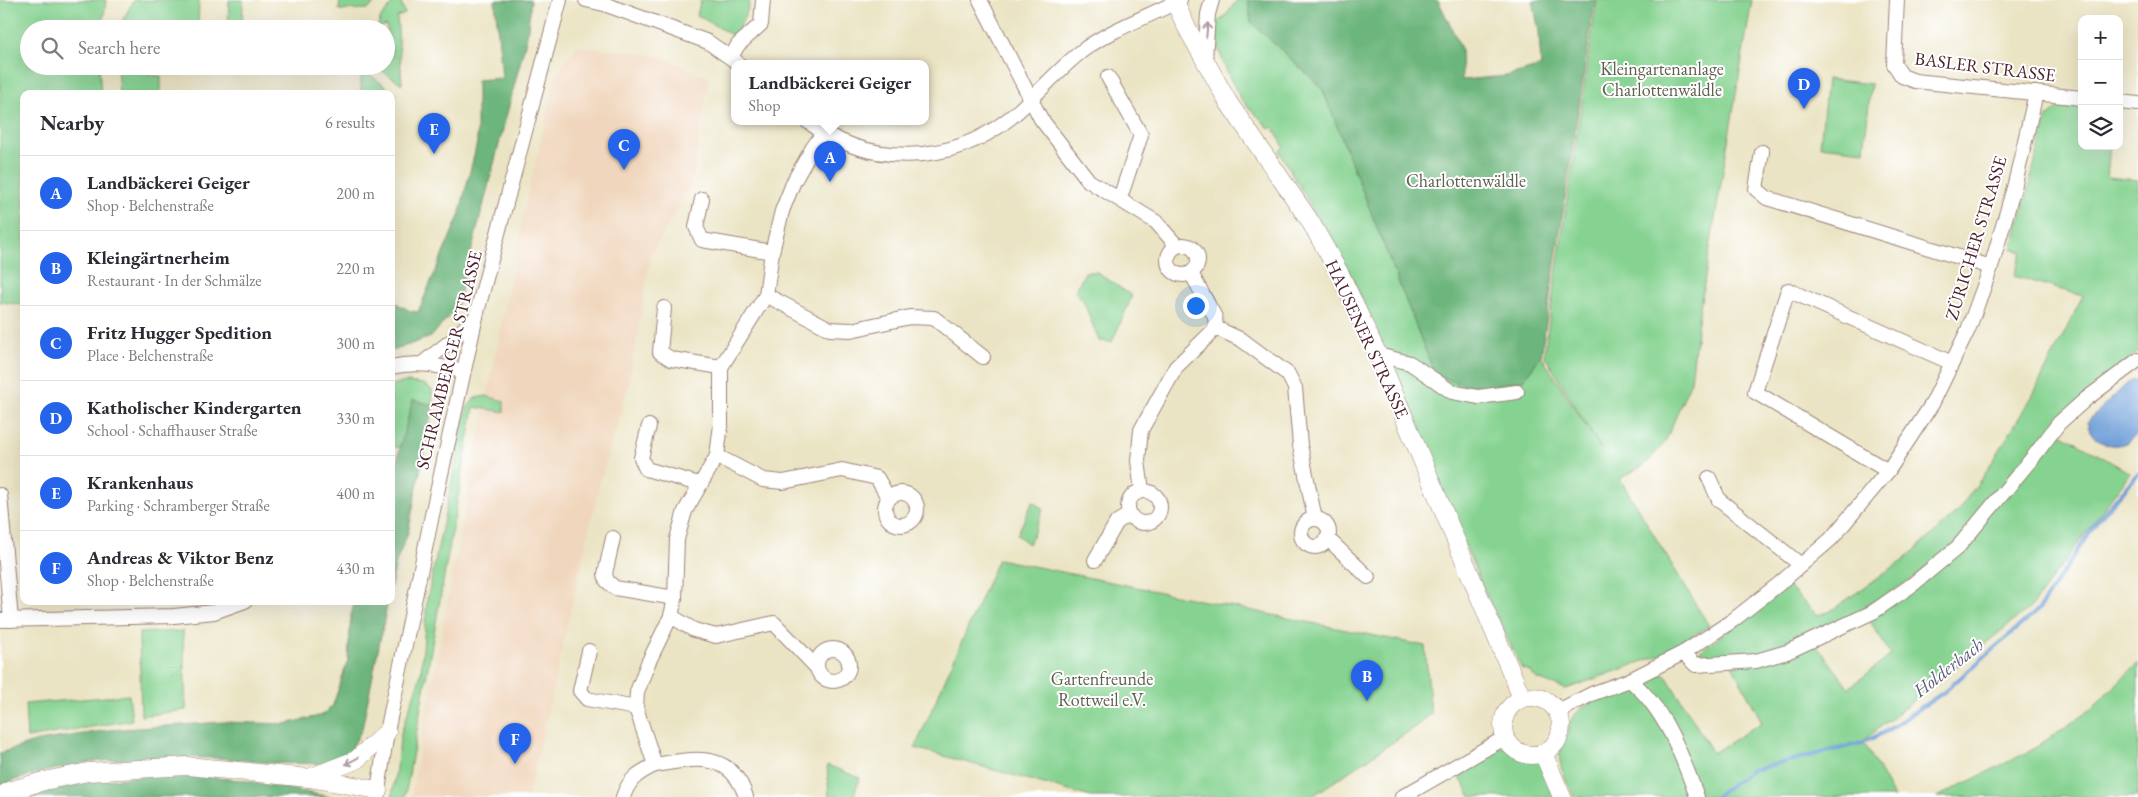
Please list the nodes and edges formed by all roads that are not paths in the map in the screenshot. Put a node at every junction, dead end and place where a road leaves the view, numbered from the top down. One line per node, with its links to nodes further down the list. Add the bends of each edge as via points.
1 (560, 0): 27 (street, SCHRAMBERGER STRASSE)
2 (586, 0): 8 (street, via 708,42)
3 (763, 0): 8 (street, via 761,24 738,45)
4 (980, 0): 13 (street)
5 (1212, 0): 9 (street, one-way to 5)
6 (1897, 0): 11 (street, BASLER STRASSE, via 1894,64 1902,76 1915,81)
7 (1176, 1): 9 (main road, HAUSENER STRASSE); 13 (street, via 1084,50)
8 (734, 60)
9 (1205, 60): 29 (main road, HAUSENER STRASSE, via 1228,102 1310,221 1341,276)
10 (1108, 77): 19 (street, via 1141,135)
11 (2036, 93): 12 (street, BASLER STRASSE); 23 (street, ZÜRICHER STRASSE)
12 (2078, 98)
13 (1032, 99): 17 (street, via 987,133 960,145 915,155 881,154); 19 (street, via 1040,119 1089,180)
14 (2123, 102): 15 (street)
15 (2138, 104)
16 (812, 125): 17 (street)
17 (823, 133): 22 (street, via 794,181 782,211)
18 (1762, 152): 23 (street, via 1756,189 1767,198)
19 (1120, 198): 21 (street, via 1156,222)
20 (702, 199): 22 (street, via 696,227 702,240)
21 (1177, 246): 24 (street, via 1191,247 1197,254 1198,264); 24 (street, via 1167,258 1169,268 1176,274)
22 (772, 252): 25 (street)
23 (1991, 267): 33 (street, ZÜRICHER STRASSE)
24 (1191, 273): 28 (street, via 1215,317)
25 (766, 295): 30 (street, via 830,329 851,330 910,317 934,318); 35 (street)
26 (664, 308): 35 (street, via 660,352 671,359)
27 (476, 316): 32 (street); 36 (street, SCHRAMBERGER STRASSE)
28 (1216, 328): 43 (street, via 1176,367 1140,430 1138,461); 47 (street, via 1242,340 1288,374 1295,388 1300,445)
29 (1378, 356): 37 (street, via 1410,363 1452,392 1478,397); 61 (main road, HAUSENER STRASSE)
30 (982, 357)
31 (2138, 360): 58 (street, via 2059,423 1958,547 1873,612 1786,652 1756,660 1696,665)
32 (423, 363): 34 (street); 36 (street)
33 (1952, 363): 40 (street, ZÜRICHER STRASSE, via 1932,404); 40 (street, via 1788,290 1755,392)
34 (395, 366)
35 (721, 367): 39 (street, via 721,424)
36 (464, 372): 64 (street, SCHRAMBERGER STRASSE)
37 (1517, 392)
38 (649, 426): 42 (street, via 642,458 646,469)
39 (717, 456): 42 (street); 45 (street, via 763,480 783,482 842,470 877,478)
40 (1888, 471): 51 (street, ZÜRICHER STRASSE, via 1831,539)
41 (1709, 478): 51 (street, via 1718,500)
42 (699, 484): 53 (street, via 685,511 677,539)
43 (1142, 492): 46 (street, via 1130,500); 46 (street, via 1156,497 1160,507 1156,516 1143,523)
44 (0, 495): 56 (street)
45 (889, 499)
46 (1130, 514): 50 (street, via 1117,522)
47 (1315, 519): 49 (street, via 1326,525); 49 (street, via 1303,525 1304,542 1316,546)
48 (613, 538): 53 (street, via 607,581 616,588)
49 (1327, 538): 52 (street)
50 (1095, 560)
51 (1801, 565): 58 (street, ZÜRICHER STRASSE, via 1732,620)
52 (1368, 577)
53 (675, 598): 55 (street)
54 (214, 607): 56 (street, via 165,616)
55 (671, 616): 59 (street, via 694,630 716,636 774,623); 62 (street, via 648,663 637,692)
56 (5, 620)
57 (589, 651): 62 (street, via 580,691 587,699)
58 (1683, 652): 60 (street, ZÜRICHER STRASSE)
59 (817, 668)
60 (1630, 680): 63 (street, ZÜRICHER STRASSE, via 1594,693); 75 (street, via 1640,688 1670,731)
61 (1522, 698): 63 (main road, via 1542,698); 65 (main road, via 1506,714)
62 (636, 708): 67 (street)
63 (1558, 712): 66 (main road, via 1561,721 1559,736)
64 (387, 732): 68 (main road, one-way to 68, via 356,760); 69 (street, SCHRAMBERGER STRASSE)
65 (1506, 737): 66 (main road, via 1510,745 1525,754); 73 (street)
66 (1543, 753): 74 (main road)
67 (655, 765): 71 (street, via 639,772 626,787); 72 (street, via 700,758 715,762 733,773)
68 (309, 778): 69 (main road); 70 (main road, via 187,766 88,772 44,781 9,791)
69 (377, 793)
70 (0, 797)
71 (623, 797)
72 (746, 797)
73 (1402, 797)
74 (1562, 797)
75 (1697, 797)

